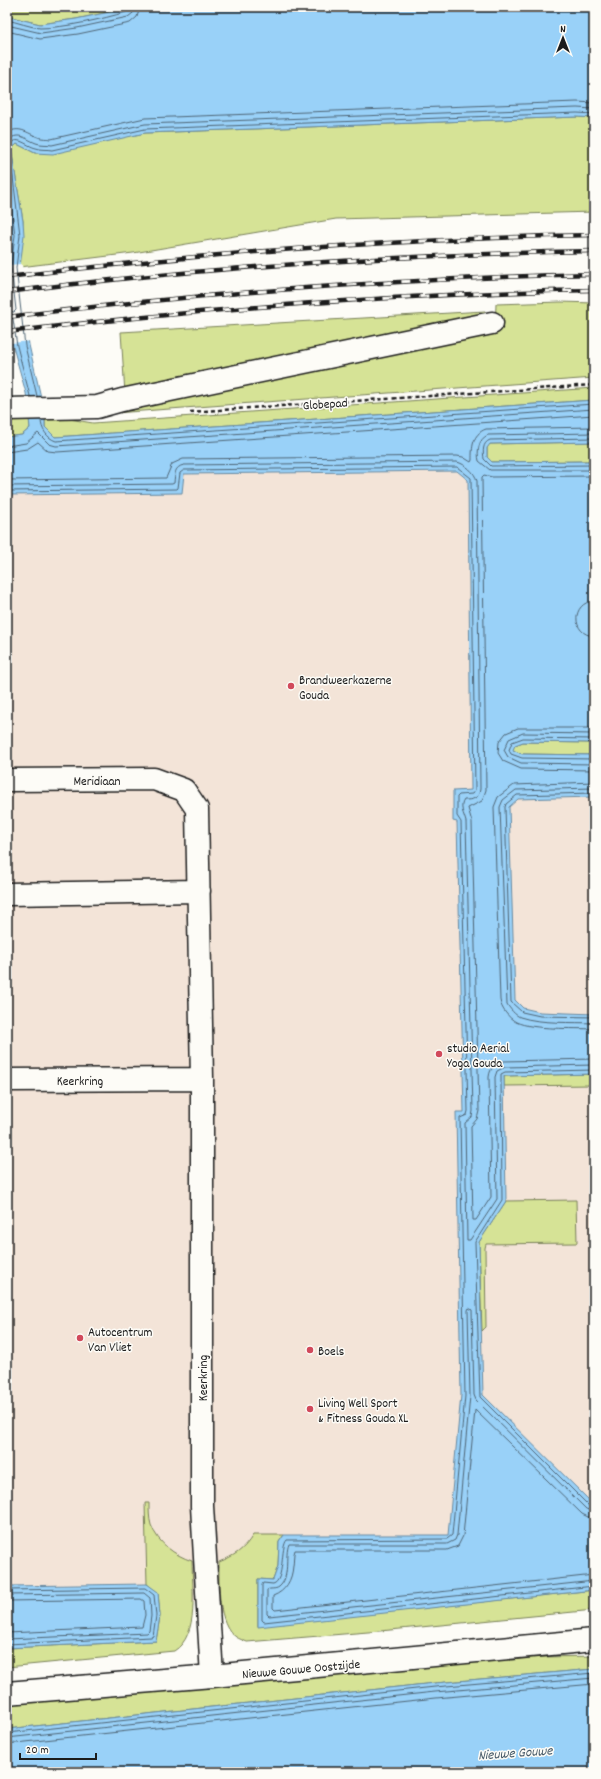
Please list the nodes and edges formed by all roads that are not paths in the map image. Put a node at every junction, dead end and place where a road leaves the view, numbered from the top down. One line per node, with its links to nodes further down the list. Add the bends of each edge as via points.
1 (492, 323): 2 (street, via 97,407)
2 (14, 408)
3 (7, 780): 4 (street, Meridiaan, via 154,779)
4 (184, 790): 5 (street, Keerkring, via 197,809)
5 (198, 891): 6 (street); 7 (street, Keerkring)
6 (7, 894)
7 (202, 1079): 8 (street, Keerkring); 10 (street, Keerkring, via 202,1506)
8 (7, 1080)
9 (594, 1640): 10 (street, Nieuwe Gouwe Oostzijde)
10 (212, 1676): 11 (street, Nieuwe Gouwe Oostzijde)
11 (7, 1693)

